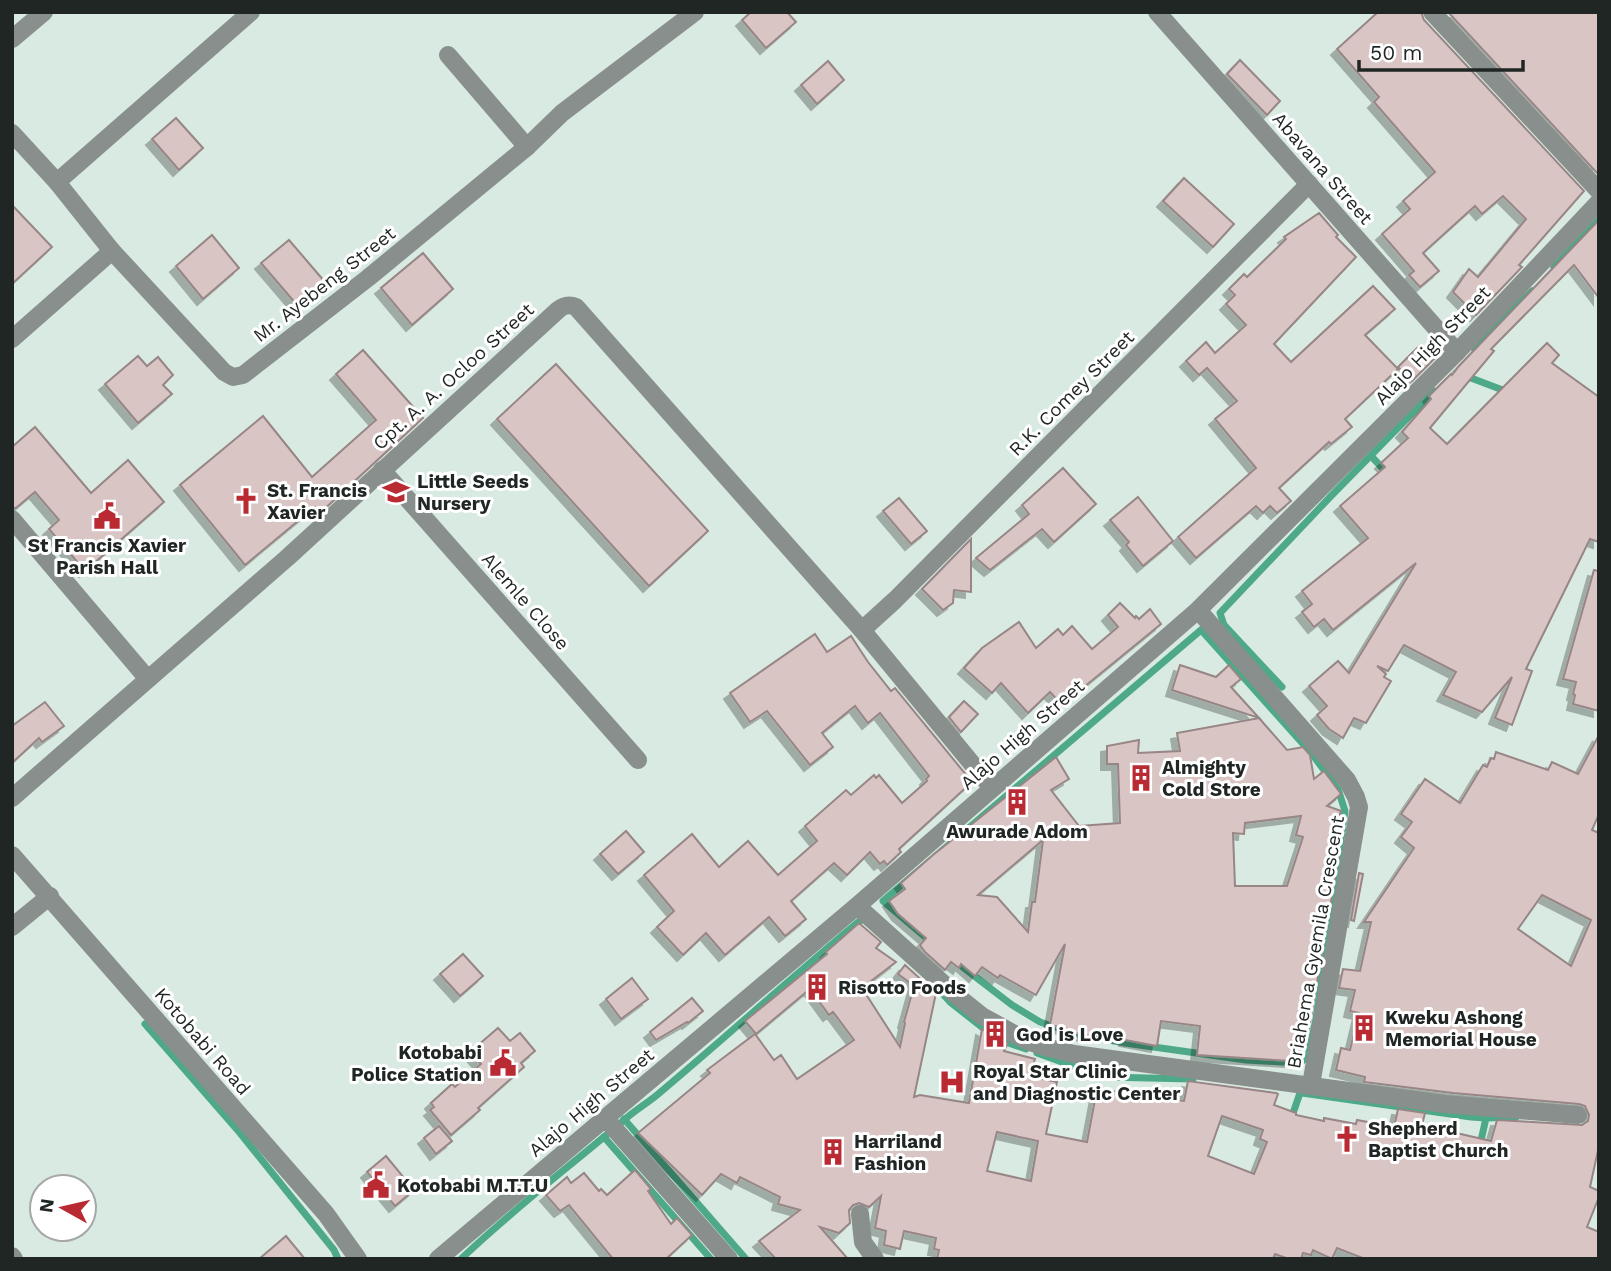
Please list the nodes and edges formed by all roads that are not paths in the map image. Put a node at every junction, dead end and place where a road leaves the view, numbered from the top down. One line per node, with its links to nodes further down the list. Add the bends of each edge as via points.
1 (44, 12): 6 (street)
2 (251, 12): 10 (street)
3 (695, 12): 9 (street, Mr. Ayebeng Street, via 562,113)
4 (1157, 12): 11 (street, Abavana Street)
5 (1432, 12): 12 (street)
6 (12, 39)
7 (448, 54): 9 (street)
8 (12, 133): 10 (street, Mr. Ayebeng Street)
9 (527, 147): 14 (street, Mr. Ayebeng Street, via 243,375 233,377 224,372)
10 (57, 182): 14 (street, Mr. Ayebeng Street)
11 (1309, 184): 16 (street, Abavana Street); 20 (street, R.K. Comey Street)
12 (1599, 191)
13 (1599, 202): 16 (street, Alajo High Street)
14 (112, 251): 15 (street)
15 (12, 339)
16 (1457, 352): 19 (street, Alajo High Street)
17 (382, 470): 20 (street, Cpt. A. A. Ocloo Street, via 558,310 571,305); 21 (street, Cpt. A. A. Ocloo Street); 22 (street, Alemle Close)
18 (12, 519): 21 (street)
19 (1198, 610): 23 (street, Alajo High Street); 29 (street, Briahema Gyemila Crescent, via 1347,780 1359,807)
20 (862, 630): 23 (street, Cpt. A. A. Ocloo Street)
21 (147, 678): 24 (street, Cpt. A. A. Ocloo Street)
22 (638, 760)
23 (992, 788): 27 (street, Alajo High Street)
24 (12, 798)
25 (12, 855): 26 (street, Kotobabi Road)
26 (50, 896): 28 (street); 33 (street, Kotobabi Road, via 326,1214)
27 (857, 906): 29 (street, Briahema Gyemila Crescent, via 982,1016 1027,1041 1074,1054); 31 (street, Alajo High Street)
28 (12, 927)
29 (1311, 1085): 30 (street, via 1445,1104)
30 (1578, 1115)
31 (605, 1118): 34 (street, Alajo High Street); 35 (street)
32 (860, 1214): 36 (street, via 863,1242)
33 (358, 1259)
34 (438, 1259)
35 (729, 1259)
36 (875, 1259)

